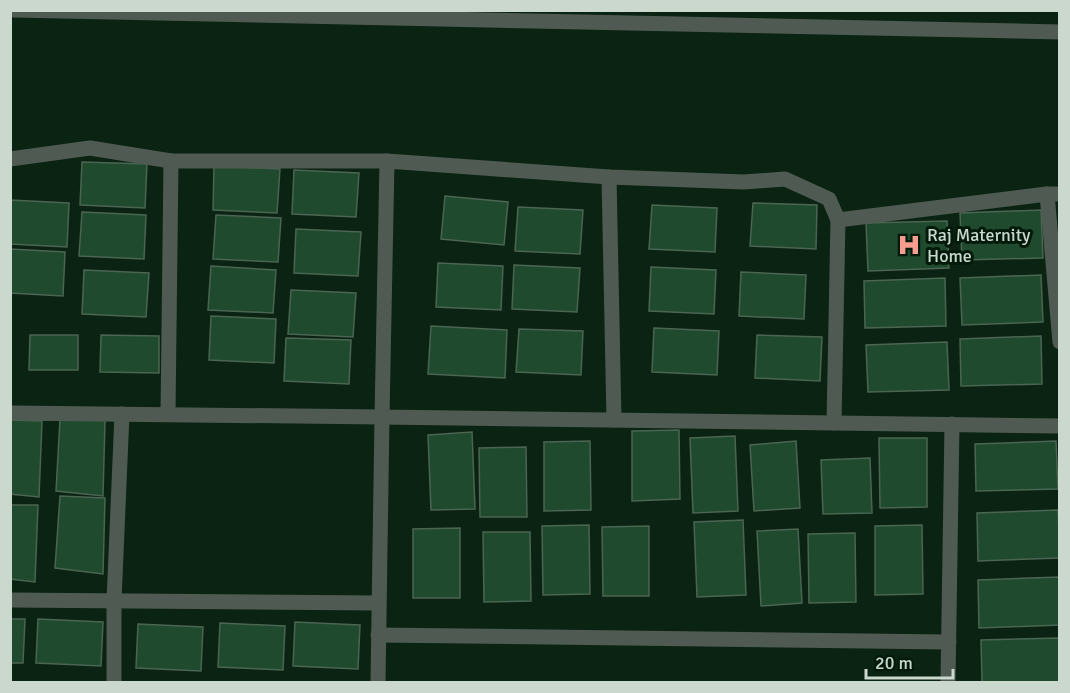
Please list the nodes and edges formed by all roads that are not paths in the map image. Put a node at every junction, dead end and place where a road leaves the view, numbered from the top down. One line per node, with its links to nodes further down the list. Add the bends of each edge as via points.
1 (14, 10): 2 (street)
2 (1059, 32)
3 (10, 159): 4 (street, via 90,148)
4 (171, 161): 5 (street); 12 (street)
5 (387, 161): 6 (street); 13 (street)
6 (609, 177): 8 (street, via 785,180 829,199); 14 (street)
7 (1053, 194): 8 (street); 9 (street)
8 (838, 220): 15 (street)
9 (1059, 342)
10 (10, 412): 11 (street)
11 (122, 414): 12 (street); 19 (street)
12 (168, 414): 13 (street)
13 (382, 417): 14 (street); 20 (street)
14 (614, 420): 15 (street)
15 (834, 423): 16 (street)
16 (952, 424): 17 (street); 22 (street)
17 (1059, 426)
18 (10, 600): 19 (street)
19 (114, 601): 20 (street); 23 (street)
20 (378, 603): 21 (street)
21 (378, 635): 22 (street); 24 (street)
22 (949, 642): 25 (street)
23 (114, 682)
24 (378, 682)
25 (948, 682)

